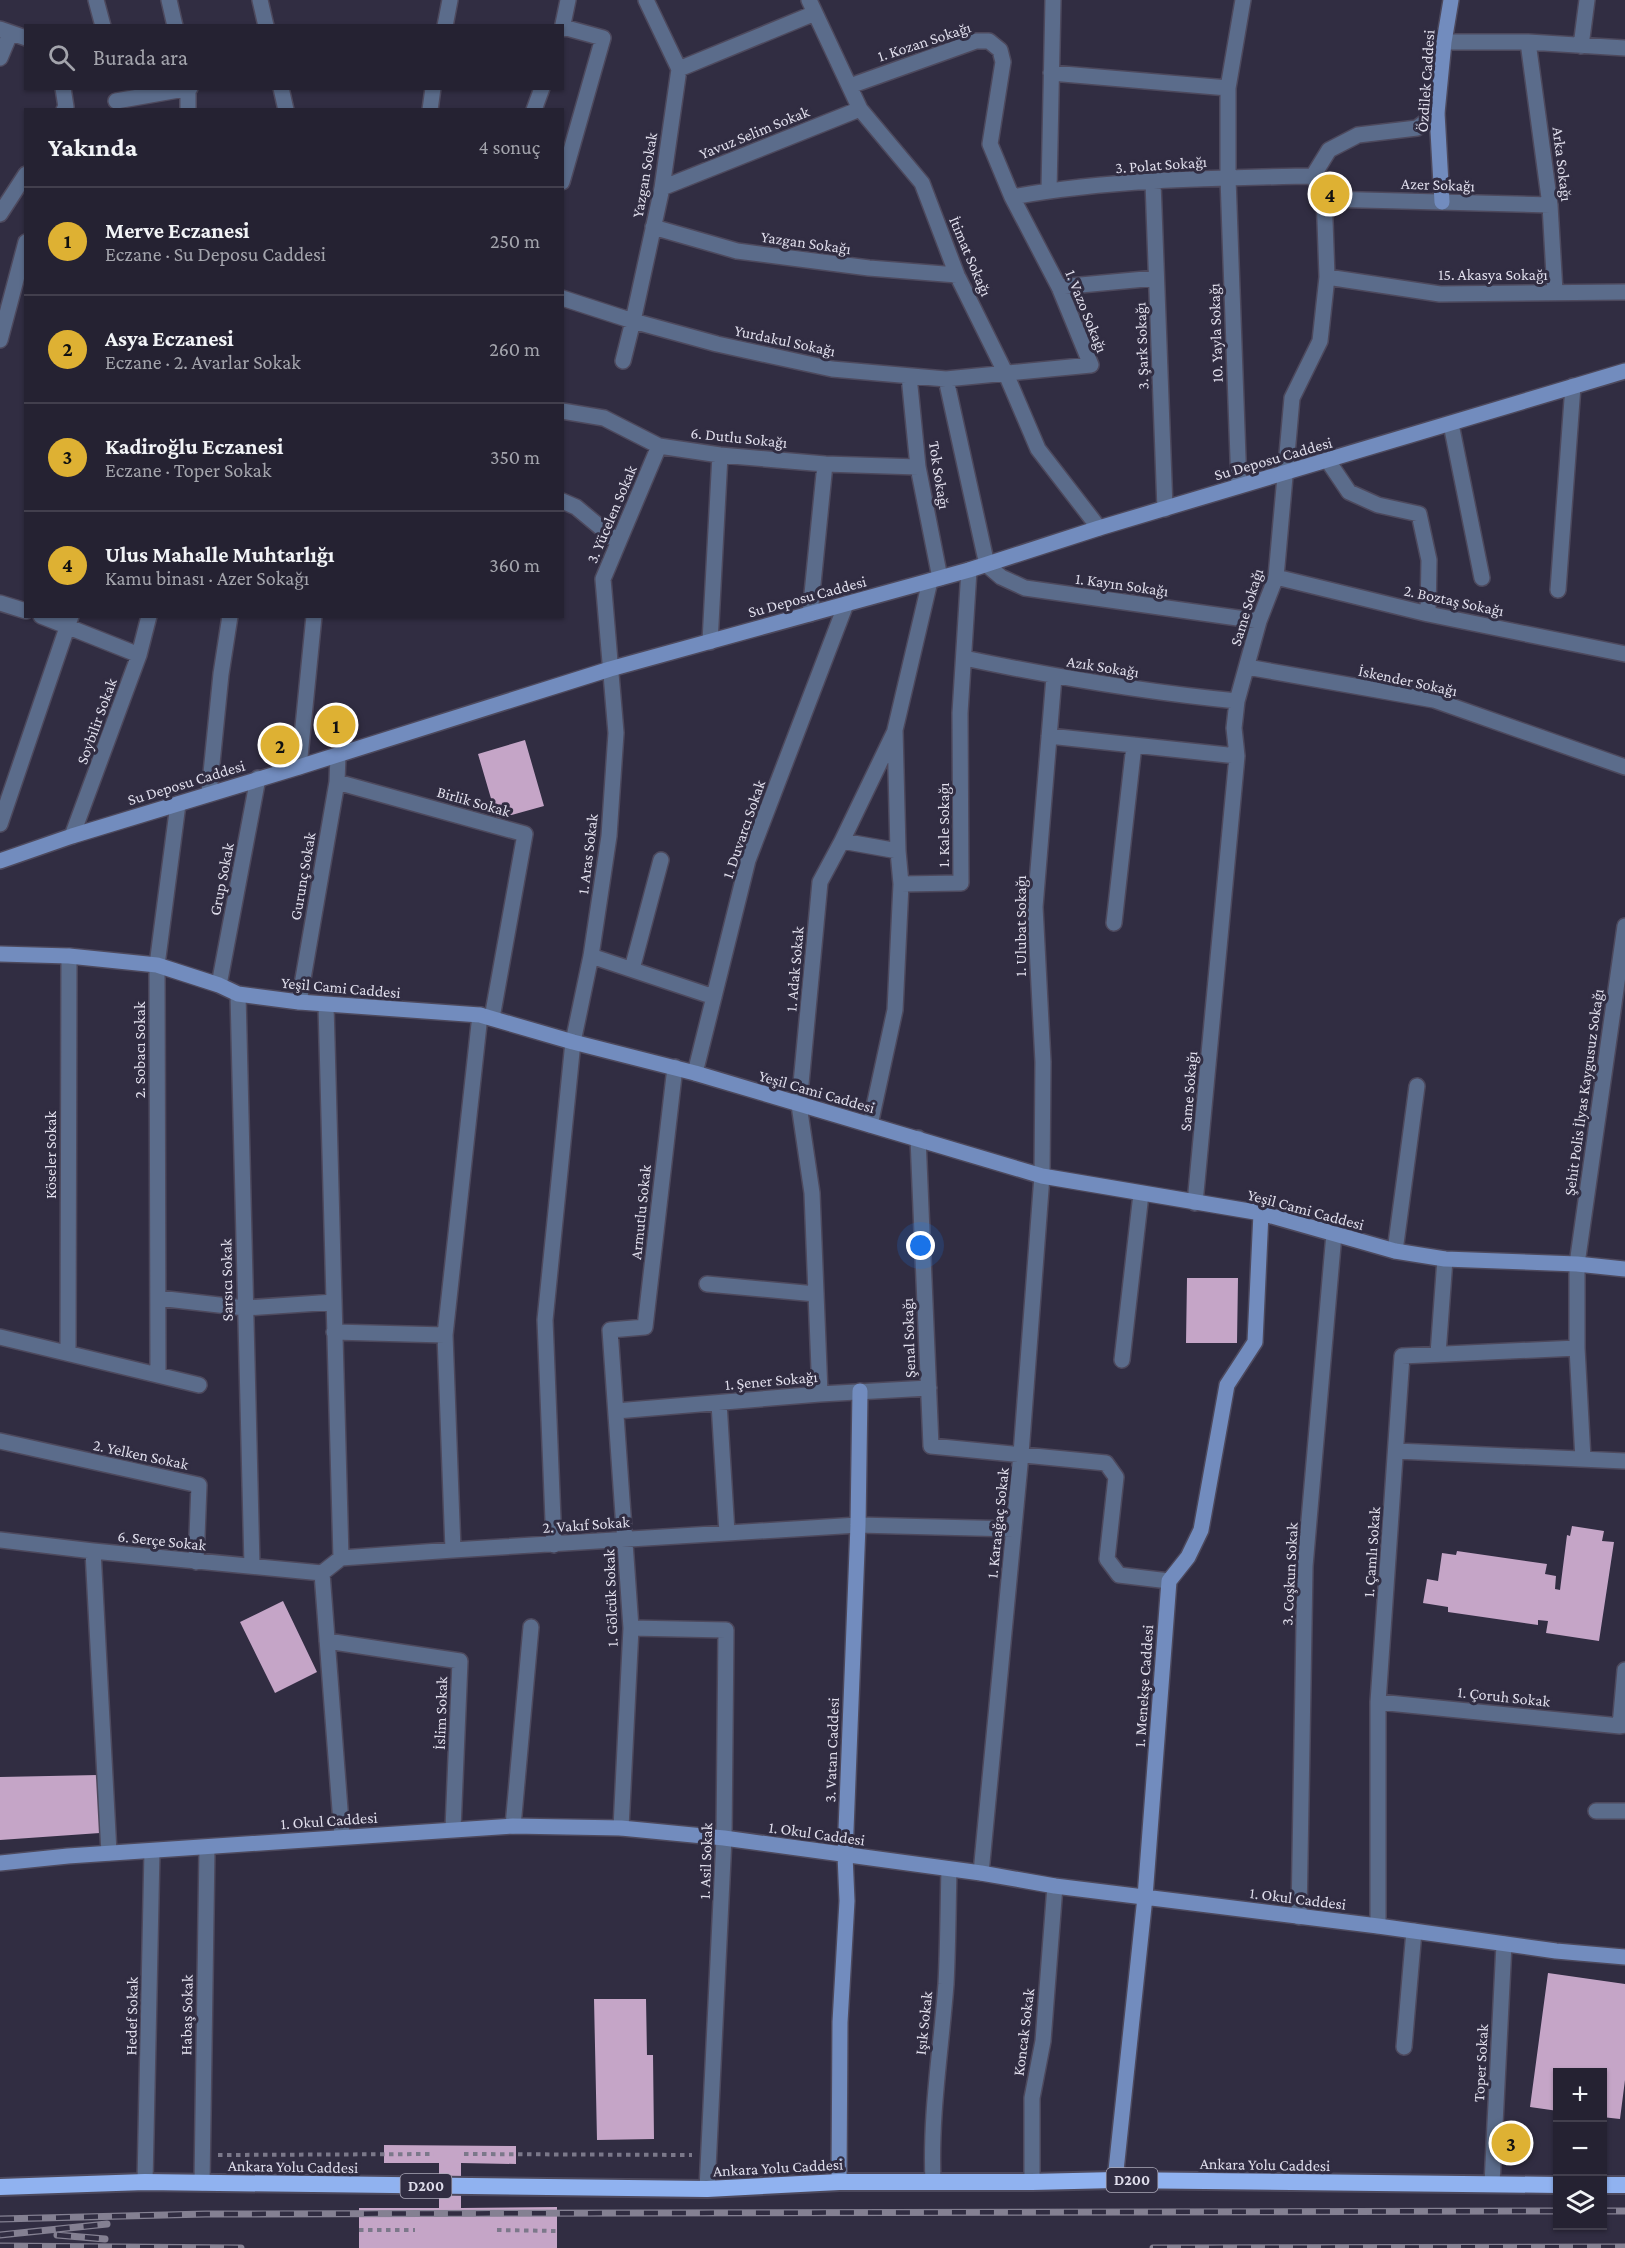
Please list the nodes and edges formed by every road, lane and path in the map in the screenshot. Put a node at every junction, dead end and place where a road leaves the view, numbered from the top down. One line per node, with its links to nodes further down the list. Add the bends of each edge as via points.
1 (96, 0): 12 (street)
2 (169, 0): 13 (street)
3 (260, 0): 14 (street)
4 (450, 0): 15 (street)
5 (568, 0): 16 (street)
6 (646, 0): 25 (street)
7 (1053, 0): 26 (street)
8 (1243, 0): 28 (street, 10. Yayla Sokağı)
9 (1450, 0): 20 (main road, Özdilek Caddesi)
10 (1587, 0): 22 (street)
11 (812, 6): 25 (street); 27 (street, İtimat Sokağı)
12 (102, 24)
13 (175, 24)
14 (266, 24)
15 (445, 24)
16 (564, 24)
17 (564, 28): 43 (street, via 603,38)
18 (5, 31): 19 (street); 24 (street)
19 (24, 37)
20 (1444, 42): 21 (street); 42 (main road, Özdilek Caddesi)
21 (1528, 42): 22 (street); 53 (street, Arka Sokağı)
22 (1581, 46): 23 (street)
23 (1625, 48)
24 (0, 58)
25 (679, 69): 48 (street, Yazgan Sokak)
26 (1051, 73): 28 (street); 49 (street)
27 (850, 86): 41 (street, İtimat Sokağı); 50 (street, 1. Kozan Sokağı, via 976,41 989,41 999,50 1003,62 990,144)
28 (1228, 88): 46 (street, 10. Yayla Sokağı)
29 (63, 90): 36 (street)
30 (181, 90): 35 (street)
31 (188, 90): 37 (street)
32 (281, 90): 38 (street)
33 (434, 90): 39 (street)
34 (541, 90): 40 (street)
35 (116, 100)
36 (65, 108)
37 (188, 108)
38 (286, 108)
39 (430, 108)
40 (535, 108)
41 (860, 109): 48 (street, Yavuz Selim Sokak); 57 (street, İtimat Sokağı, via 922,183)
42 (1437, 113): 44 (street, via 1417,128 1358,135 1329,150); 52 (main road, Özdilek Caddesi)
43 (564, 175)
44 (1313, 176): 46 (street, 3. Polat Sokağı); 51 (street, Same Sokağı)
45 (24, 177): 54 (street)
46 (1228, 178): 47 (street, 3. Polat Sokağı); 80 (street, 10. Yayla Sokağı)
47 (1153, 182): 49 (street, 3. Polat Sokağı); 59 (street, 3. Şark Sokağı)
48 (662, 188): 55 (street, Yazgan Sokak)
49 (1048, 190): 50 (street, 3. Polat Sokağı)
50 (1012, 197): 60 (street, 1. Vazo Sokağı)
51 (1324, 199): 52 (street, Azer Sokağı); 58 (street, Same Sokağı)
52 (1442, 201): 53 (street, Azer Sokağı)
53 (1550, 205): 61 (street, Arka Sokağı)
54 (0, 214)
55 (653, 227): 57 (street, Yazgan Sokağı, via 737,251); 64 (street, Yazgan Sokak)
56 (24, 250): 65 (street)
57 (957, 275): 68 (street, İtimat Sokağı)
58 (1327, 277): 61 (street, 15. Akasya Sokağı, via 1440,294); 79 (street, Same Sokağı, via 1320,341 1292,398)
59 (1156, 278): 60 (street); 82 (street, 3. Şark Sokağı)
60 (1059, 287): 68 (street, 1. Vazo Sokağı, via 1091,365)
61 (1555, 292): 62 (street, 15. Akasya Sokağı)
62 (1625, 292)
63 (564, 299): 64 (street, Yurdakul Sokağı)
64 (633, 321): 66 (street, Yazgan Sokak); 69 (street, Yurdakul Sokağı, via 832,369)
65 (0, 340)
66 (622, 361)
67 (1625, 371): 71 (main road, Su Deposu Caddesi)
68 (1006, 374): 70 (street, Yurdakul Sokağı); 83 (street, İtimat Sokağı, via 1038,448)
69 (909, 376): 70 (street, Yurdakul Sokağı); 78 (street, Tok Sokağı)
70 (946, 379): 85 (street)
71 (1573, 386): 73 (main road, Su Deposu Caddesi); 90 (street)
72 (564, 411): 74 (street, 6. Dutlu Sokağı, via 604,418)
73 (1450, 424): 76 (main road, Su Deposu Caddesi); 88 (street)
74 (659, 446): 75 (street, 6. Dutlu Sokağı); 84 (street, 3. Yücelen Sokak)
75 (720, 455): 77 (street, 6. Dutlu Sokağı); 102 (street)
76 (1328, 461): 79 (main road, Su Deposu Caddesi); 95 (street, via 1349,492 1378,505 1419,514 1429,560)
77 (825, 464): 78 (street, 6. Dutlu Sokağı); 94 (street)
78 (918, 467): 89 (street, Tok Sokağı)
79 (1286, 471): 80 (main road, Su Deposu Caddesi); 87 (street, Same Sokağı)
80 (1239, 486): 82 (main road, Su Deposu Caddesi)
81 (564, 502): 84 (street, via 576,507)
82 (1166, 509): 83 (main road, Su Deposu Caddesi)
83 (1099, 528): 85 (main road, Su Deposu Caddesi)
84 (618, 542): 107 (street, 3. Yücelen Sokak, via 603,579)
85 (987, 565): 86 (main road, Su Deposu Caddesi); 101 (street, 1. Kayın Sokağı, via 1001,577 1025,588)
86 (969, 570): 89 (main road, Su Deposu Caddesi); 105 (street, 1. Kale Sokağı)
87 (1276, 577): 95 (street, 2. Boztaş Sokağı); 101 (street, Same Sokağı)
88 (1482, 578)
89 (935, 580): 92 (main road, Su Deposu Caddesi); 110 (street)
90 (1558, 590)
91 (0, 603): 93 (street)
92 (846, 604): 94 (main road, Su Deposu Caddesi); 137 (street, 1. Duvarcı Sokak, via 748,860)
93 (24, 610)
94 (810, 614): 102 (main road, Su Deposu Caddesi)
95 (1428, 614): 103 (street, 2. Boztaş Sokağı)
96 (52, 618): 100 (street)
97 (148, 618): 104 (street, Soybilir Sokak)
98 (230, 618): 119 (street)
99 (314, 618): 115 (street)
100 (69, 621): 104 (street); 121 (street)
101 (1259, 621): 106 (street, Same Sokağı)
102 (710, 642): 107 (main road, Su Deposu Caddesi)
103 (1625, 654)
104 (139, 655): 122 (street, Soybilir Sokak)
105 (964, 658): 108 (street, Azık Sokağı); 127 (street, 1. Kale Sokağı, via 960,713 961,883)
106 (1247, 667): 109 (street, Same Sokağı); 116 (street, İskender Sokağı, via 1434,700)
107 (610, 669): 113 (main road, Su Deposu Caddesi); 132 (street, 1. Aras Sokak, via 616,733 614,768 609,836)
108 (1054, 677): 109 (street, Azık Sokağı); 111 (street, 1. Ulubat Sokağı)
109 (1237, 701): 114 (street, Same Sokağı)
110 (895, 730): 123 (street, 1. Adak Sokak); 124 (street)
111 (1049, 736): 112 (street); 148 (street, 1. Ulubat Sokağı, via 1035,907 1043,1062)
112 (1134, 745): 114 (street); 128 (street)
113 (338, 754): 115 (main road, Su Deposu Caddesi); 118 (street, Gurunç Sokak)
114 (1237, 756): 150 (street, Same Sokağı)
115 (299, 767): 117 (main road, Su Deposu Caddesi)
116 (1625, 767)
117 (258, 778): 119 (main road, Su Deposu Caddesi); 135 (street, Grup Sokak)
118 (337, 782): 138 (street, Gurunç Sokak); 140 (street, Birlik Sokak, via 525,834)
119 (209, 793): 120 (main road, Su Deposu Caddesi)
120 (178, 804): 122 (main road, Su Deposu Caddesi); 133 (street, 2. Sobacı Sokak)
121 (0, 824)
122 (72, 836): 126 (main road, Su Deposu Caddesi)
123 (842, 841): 124 (street); 145 (street, 1. Adak Sokak, via 820,882)
124 (898, 851): 127 (street)
125 (661, 860): 134 (street)
126 (0, 861)
127 (901, 884): 146 (street, via 895,1010)
128 (1114, 923)
129 (1625, 926): 155 (street, Şehit Polis İlyas Kaygusuz Sokağı)
130 (0, 954): 131 (main road, Yeşil Cami Caddesi)
131 (69, 956): 133 (main road, Yeşil Cami Caddesi); 167 (street, Köseler Sokak)
132 (591, 956): 134 (street); 141 (street, 1. Aras Sokak)
133 (157, 965): 135 (main road, Yeşil Cami Caddesi); 159 (street, 2. Sobacı Sokak)
134 (632, 969): 137 (street)
135 (219, 985): 136 (main road, Yeşil Cami Caddesi)
136 (238, 994): 138 (main road, Yeşil Cami Caddesi); 161 (street, Sarsıcı Sokak)
137 (714, 997): 143 (street, 1. Duvarcı Sokak)
138 (298, 1002): 139 (main road, Yeşil Cami Caddesi)
139 (326, 1005): 140 (main road, Yeşil Cami Caddesi); 160 (street)
140 (486, 1016): 141 (main road, Yeşil Cami Caddesi); 164 (street)
141 (573, 1042): 142 (main road, Yeşil Cami Caddesi); 187 (street, 1. Aras Sokak, via 545,1320)
142 (675, 1067): 143 (main road, Yeşil Cami Caddesi); 162 (street, Armutlu Sokak, via 645,1327)
143 (695, 1073): 145 (main road, Yeşil Cami Caddesi)
144 (1417, 1086): 153 (street)
145 (799, 1105): 146 (main road, Yeşil Cami Caddesi); 158 (street, 1. Adak Sokak, via 812,1193)
146 (870, 1125): 147 (main road, Yeşil Cami Caddesi)
147 (918, 1138): 148 (main road, Yeşil Cami Caddesi); 172 (street, Şenal Sokağı)
148 (1042, 1176): 149 (main road, Yeşil Cami Caddesi); 179 (street, 1. Karaağaç Sokak)
149 (1141, 1194): 150 (main road, Yeşil Cami Caddesi); 169 (street)
150 (1195, 1203): 151 (main road, Yeşil Cami Caddesi)
151 (1261, 1213): 152 (main road, Yeşil Cami Caddesi); 194 (main road, via 1255,1342 1227,1385 1200,1530 1188,1557)
152 (1334, 1234): 153 (main road, Yeşil Cami Caddesi); 217 (street, 3. Coşkun Sokak, via 1305,1566)
153 (1395, 1251): 154 (main road, Yeşil Cami Caddesi)
154 (1445, 1259): 155 (main road, Yeşil Cami Caddesi); 168 (street)
155 (1577, 1264): 156 (main road, Yeşil Cami Caddesi); 166 (street, Şehit Polis İlyas Kaygusuz Sokağı)
156 (1625, 1269)
157 (707, 1284): 158 (street)
158 (816, 1294): 174 (street, 1. Adak Sokak)
159 (158, 1298): 161 (street); 170 (street, 2. Sobacı Sokak)
160 (334, 1302): 161 (street); 163 (street)
161 (244, 1308): 192 (street, Sarsıcı Sokak)
162 (610, 1330): 176 (street, 1. Gölcük Sokak)
163 (334, 1332): 164 (street); 190 (street)
164 (445, 1335): 188 (street)
165 (0, 1337): 167 (street)
166 (1578, 1348): 168 (street, 1. Çamlı Sokak); 180 (street, Şehit Polis İlyas Kaygusuz Sokağı)
167 (68, 1353): 170 (street)
168 (1438, 1354): 178 (street, 1. Çamlı Sokak, via 1402,1356)
169 (1122, 1360)
170 (158, 1375): 171 (street)
171 (200, 1385)
172 (929, 1388): 173 (street, 1. Şener Sokağı); 179 (street, Şenal Sokağı, via 931,1446)
173 (860, 1391): 174 (street, 1. Şener Sokağı); 182 (main road, 3. Vatan Caddesi)
174 (820, 1394): 175 (street, 1. Şener Sokağı)
175 (719, 1403): 176 (street, 1. Şener Sokağı); 184 (street)
176 (616, 1411): 186 (street, 1. Gölcük Sokak)
177 (0, 1441): 191 (street, 2. Yelken Sokak, via 199,1485)
178 (1396, 1451): 180 (street); 199 (street, 1. Çamlı Sokak)
179 (1021, 1454): 183 (street, 1. Karaağaç Sokak); 194 (street, via 1106,1462 1116,1477 1107,1559 1119,1575)
180 (1583, 1460): 181 (street)
181 (1625, 1461)
182 (858, 1525): 183 (street, 2. Vakıf Sokak); 184 (street, 2. Vakıf Sokak); 211 (main road, 3. Vatan Caddesi)
183 (1014, 1528): 214 (street, 1. Karaağaç Sokak)
184 (727, 1533): 186 (street, 2. Vakıf Sokak)
185 (0, 1540): 189 (street, 6. Serçe Sokak)
186 (626, 1540): 187 (street, 2. Vakıf Sokak); 196 (street, 1. Gölcük Sokak)
187 (554, 1545): 188 (street, 2. Vakıf Sokak)
188 (453, 1550): 190 (street, 2. Vakıf Sokak)
189 (93, 1551): 191 (street, 6. Serçe Sokak); 210 (street)
190 (341, 1558): 193 (street)
191 (196, 1562): 192 (street, 6. Serçe Sokak)
192 (252, 1566): 193 (street, 6. Serçe Sokak)
193 (322, 1573): 197 (street)
194 (1169, 1581): 216 (main road, 1. Menekşe Caddesi)
195 (531, 1627): 203 (street)
196 (631, 1629): 204 (street, 1. Gölcük Sokak); 207 (street, 1. Asil Sokak, via 726,1630)
197 (327, 1641): 205 (street, İslim Sokak, via 460,1661); 206 (street)
198 (1625, 1670): 200 (street)
199 (1378, 1702): 200 (street, 1. Çoruh Sokak); 218 (street, 1. Çamlı Sokak)
200 (1623, 1726)
201 (1596, 1811): 202 (street)
202 (1625, 1811)
203 (513, 1826): 204 (main road, 1. Okul Caddesi); 205 (main road, 1. Okul Caddesi)
204 (621, 1828): 207 (main road, 1. Okul Caddesi)
205 (453, 1829): 206 (main road, 1. Okul Caddesi)
206 (342, 1836): 208 (main road, 1. Okul Caddesi)
207 (724, 1838): 211 (main road, 1. Okul Caddesi); 226 (street, 1. Asil Sokak)
208 (207, 1848): 209 (main road, 1. Okul Caddesi); 225 (street, Habaş Sokak)
209 (152, 1851): 210 (main road, 1. Okul Caddesi); 229 (street, Hedef Sokak)
210 (109, 1854): 212 (main road, 1. Okul Caddesi)
211 (845, 1855): 213 (main road, 1. Okul Caddesi); 230 (main road, 3. Vatan Caddesi)
212 (0, 1863)
213 (949, 1869): 214 (main road, 1. Okul Caddesi); 231 (street, Işık Sokak, via 945,1986 935,2082)
214 (981, 1873): 215 (main road, 1. Okul Caddesi)
215 (1055, 1886): 216 (main road, 1. Okul Caddesi); 232 (street, Koncak Sokak, via 1043,2041 1032,2098)
216 (1145, 1898): 217 (main road, 1. Okul Caddesi); 228 (main road, 1. Menekşe Caddesi)
217 (1299, 1917): 218 (main road, 1. Okul Caddesi)
218 (1378, 1926): 219 (main road, 1. Okul Caddesi)
219 (1414, 1931): 220 (main road, 1. Okul Caddesi); 222 (street)
220 (1504, 1944): 221 (main road, 1. Okul Caddesi); 234 (street, Toper Sokak)
221 (1625, 1957)
222 (1404, 2047)
223 (434, 2154): 225 (path)
224 (465, 2154): 226 (path)
225 (202, 2155): 233 (street, Habaş Sokak)
226 (709, 2155): 239 (street, 1. Asil Sokak)
227 (0, 2180): 229 (highway, D200)
228 (1115, 2180): 232 (highway, Ankara Yolu Caddesi / D200); 234 (highway, Ankara Yolu Caddesi / D200)
229 (146, 2182): 233 (highway, Ankara Yolu Caddesi / D200); 238 (highway, Ankara Yolu Caddesi / D200)
230 (839, 2182): 231 (highway, Ankara Yolu Caddesi / D200); 239 (highway, Ankara Yolu Caddesi / D200)
231 (933, 2182): 232 (highway, Ankara Yolu Caddesi / D200)
232 (1032, 2182)
233 (202, 2183): 239 (highway, Ankara Yolu Caddesi / D200)
234 (1492, 2184): 235 (highway, Ankara Yolu Caddesi / D200)
235 (1553, 2184)
236 (1607, 2185): 237 (highway)
237 (1625, 2185)
238 (0, 2187)
239 (707, 2189)
240 (359, 2230): 241 (path)
241 (416, 2230)
242 (497, 2230): 243 (path)
243 (558, 2231)

